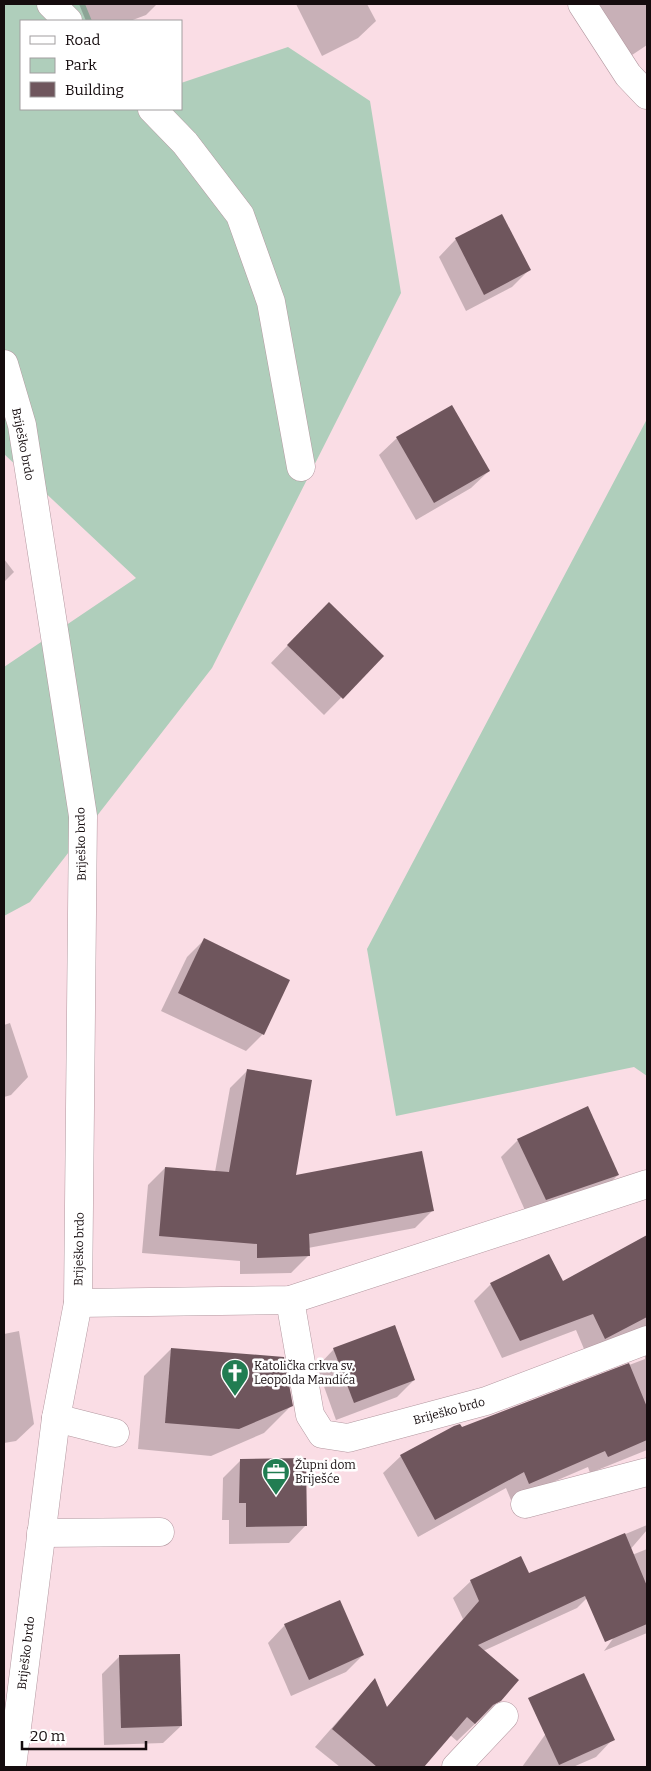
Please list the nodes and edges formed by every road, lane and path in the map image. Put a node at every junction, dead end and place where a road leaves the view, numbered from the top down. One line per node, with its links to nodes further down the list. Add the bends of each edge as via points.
1 (51, 4): 3 (street)
2 (582, 4): 4 (street, via 628,75)
3 (67, 20)
4 (647, 95)
5 (153, 110): 9 (street, via 184,143 240,215 271,302)
6 (4, 364): 8 (street, Briješko brdo)
7 (4, 432): 8 (street)
8 (27, 453): 12 (street, Briješko brdo, via 83,816)
9 (301, 467)
10 (647, 1184): 11 (street, Briješko brdo)
11 (290, 1300): 12 (street, Briješko brdo); 13 (street, Briješko brdo, via 310,1415 322,1434 348,1438 486,1401)
12 (78, 1302): 14 (street, Briješko brdo)
13 (647, 1340)
14 (56, 1418): 15 (street); 19 (street, Briješko brdo)
15 (115, 1433)
16 (647, 1472): 17 (street)
17 (525, 1504)
18 (160, 1532): 19 (street)
19 (41, 1533): 21 (street, Briješko brdo)
20 (504, 1716): 22 (street)
21 (12, 1767)
22 (456, 1767)

